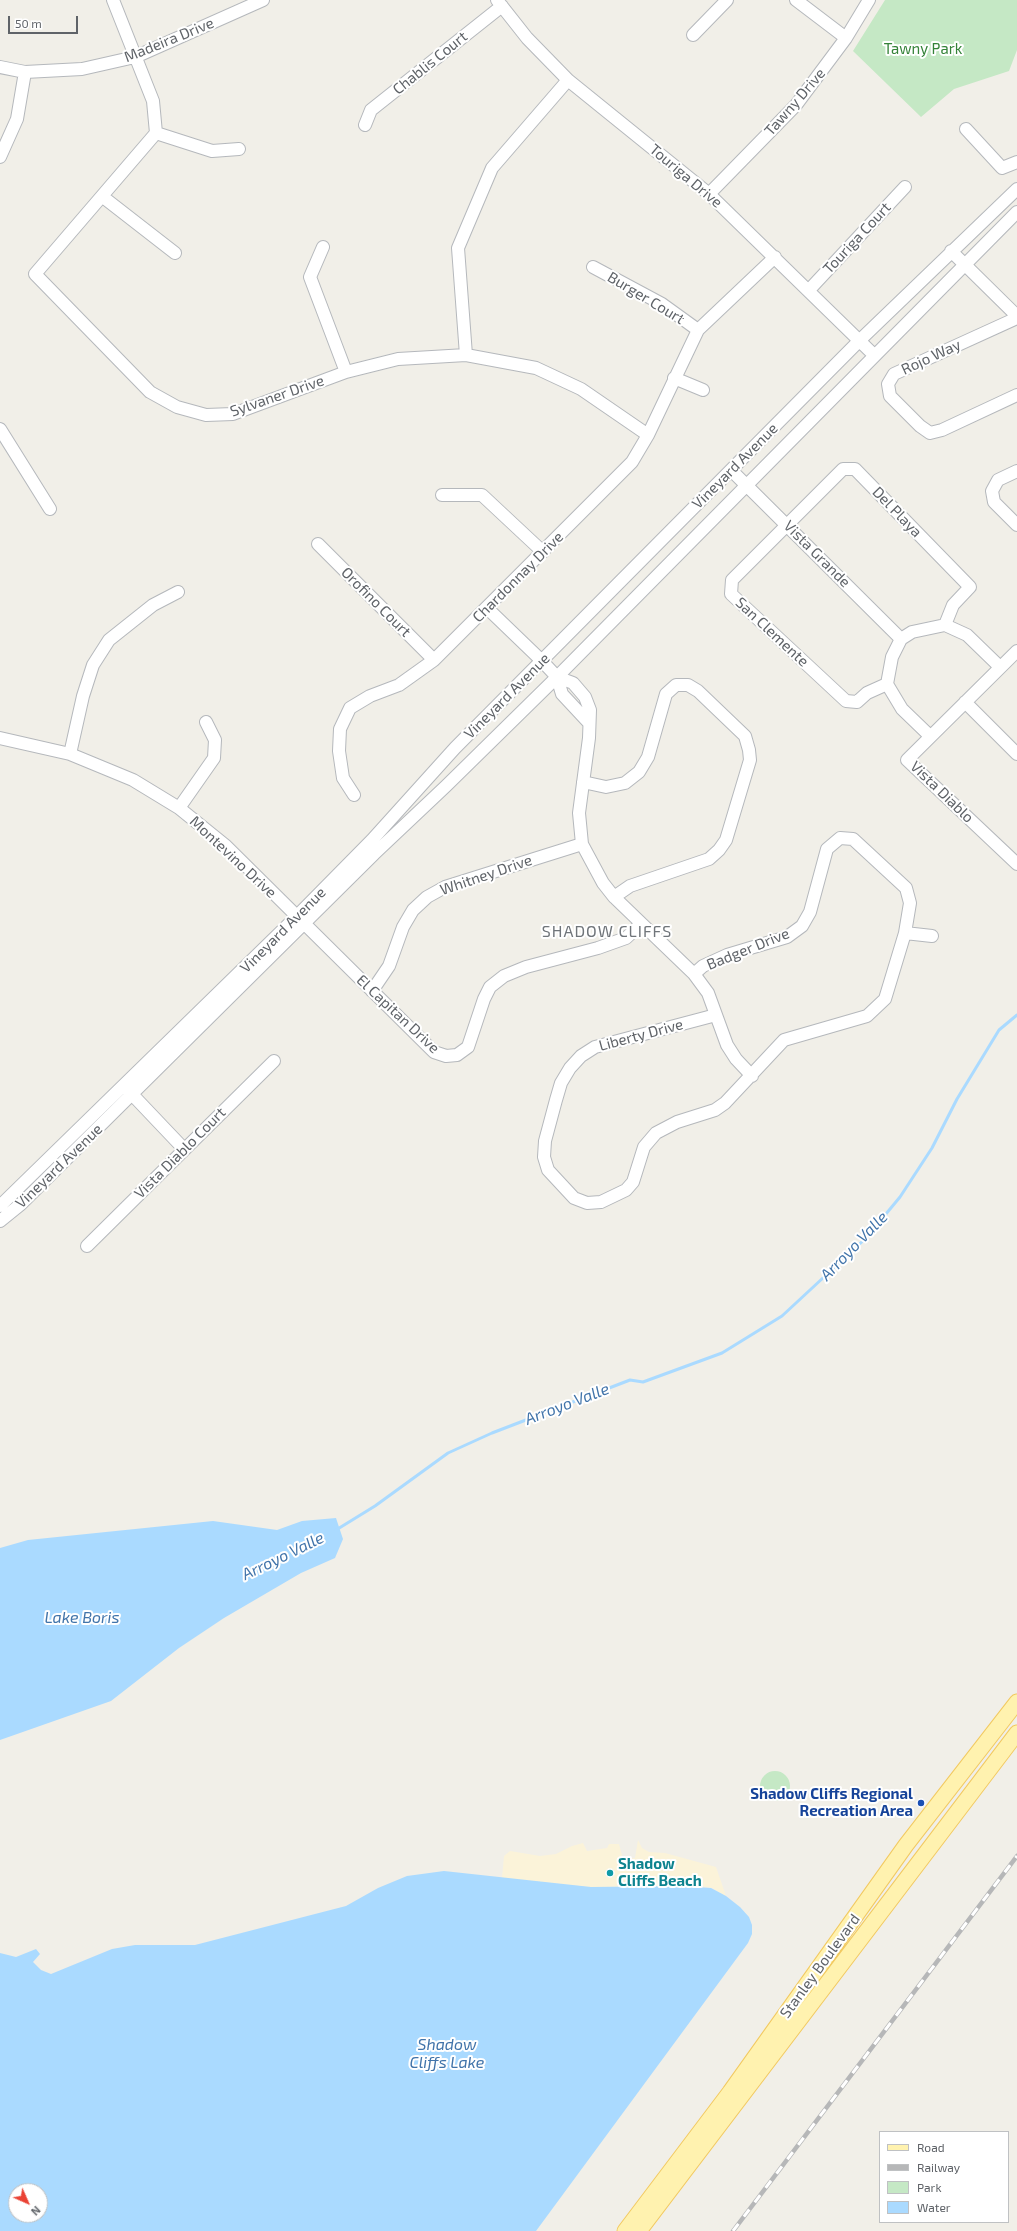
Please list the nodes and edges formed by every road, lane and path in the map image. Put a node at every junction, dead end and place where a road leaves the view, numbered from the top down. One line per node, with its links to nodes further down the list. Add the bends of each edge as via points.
1 (113, 0): 10 (street)
2 (264, 0): 7 (street, Madeira Drive)
3 (727, 0): 8 (street)
4 (796, 0): 9 (street)
5 (869, 0): 9 (street, Tawny Drive)
6 (499, 3): 13 (street, Touriga Drive, via 527,38); 14 (street, Chablis Court, via 371,110)
7 (240, 4): 10 (street, Madeira Drive)
8 (693, 35)
9 (846, 38): 22 (street, Tawny Drive, via 796,105)
10 (135, 57): 12 (street, Madeira Drive, via 82,69); 16 (street, via 153,101)
11 (0, 67): 12 (street, Madeira Drive)
12 (25, 72): 18 (street, via 17,119)
13 (568, 80): 22 (street, Touriga Drive); 35 (street, via 492,168 458,248)
14 (365, 125)
15 (966, 130): 19 (street, via 1002,168)
16 (156, 133): 17 (street, via 212,151); 23 (street, Sylvaner Drive)
17 (239, 149)
18 (0, 157)
19 (1017, 162)
20 (905, 187): 31 (street, Touriga Court)
21 (1017, 188): 26 (street, Vineyard Avenue)
22 (709, 194): 28 (street, Touriga Drive)
23 (103, 197): 27 (street); 37 (street, Sylvaner Drive, via 35,274 150,392 178,407 206,415 233,414)
24 (1017, 212): 29 (street, Vineyard Avenue)
25 (323, 247): 37 (street, via 310,277)
26 (951, 251): 29 (street); 34 (street, Vineyard Avenue)
27 (175, 253)
28 (775, 257): 31 (street, Touriga Drive); 33 (street, Chardonnay Drive)
29 (965, 265): 32 (street); 36 (street, Vineyard Avenue)
30 (593, 267): 33 (street, Burger Court, via 662,304)
31 (809, 290): 34 (street, Touriga Drive)
32 (1017, 317): 40 (street, Rojo Way, via 894,374 888,384 890,396 930,433 942,430)
33 (698, 330): 38 (street, Chardonnay Drive)
34 (860, 340): 36 (street, Touriga Drive); 43 (street, Vineyard Avenue)
35 (466, 355): 37 (street, Sylvaner Drive, via 398,359); 42 (street, Sylvaner Drive, via 536,368 581,389)
36 (874, 355): 45 (street, Vineyard Avenue)
37 (346, 372)
38 (674, 378): 39 (street); 42 (street, Chardonnay Drive)
39 (703, 390)
40 (1017, 395)
41 (0, 429): 47 (street)
42 (648, 434): 51 (street, Chardonnay Drive, via 632,462)
43 (731, 470): 45 (street, Vista Grande); 58 (street, Vineyard Avenue)
44 (1017, 471): 49 (street, via 998,480 992,491 994,502)
45 (747, 486): 48 (street, Vista Grande); 60 (street, Vineyard Avenue)
46 (442, 495): 51 (street, via 482,495)
47 (50, 509)
48 (787, 524): 54 (street, Del Playa, via 843,469 855,469 970,587 952,605); 55 (street, Vista Grande); 61 (street, San Clemente, via 732,580 731,594 846,701 857,702 867,692)
49 (1017, 525)
50 (318, 544): 57 (street, Orofino Court)
51 (543, 552): 53 (street, Chardonnay Drive)
52 (178, 592): 66 (street, via 153,605 109,640 93,665)
53 (487, 608): 57 (street, Chardonnay Drive); 58 (street)
54 (945, 625): 55 (street, via 912,632); 59 (street, via 967,635)
55 (901, 639): 61 (street, via 892,657)
56 (1017, 651): 59 (street)
57 (434, 660): 69 (street, Chardonnay Drive, via 399,684 350,708 340,729 339,751 343,778)
58 (542, 661): 60 (street); 74 (street, Vineyard Avenue, via 455,748)
59 (1000, 667): 62 (street)
60 (557, 677): 68 (street, via 562,694 589,723); 74 (street, Vineyard Avenue, via 446,786)
61 (887, 684): 64 (street, via 902,708)
62 (964, 702): 64 (street, Vista Diablo); 67 (street)
63 (206, 722): 70 (street, via 215,740 214,758)
64 (930, 736): 72 (street, Vista Diablo, via 907,760)
65 (0, 738): 66 (street, Montevino Drive)
66 (70, 754): 70 (street, Montevino Drive, via 133,780)
67 (1017, 754)
68 (583, 782): 71 (street, via 579,813); 73 (street, via 606,787 625,783 639,772 648,757 666,694 676,685 688,685 698,690 745,736 749,750 750,760 726,840 719,850 709,859 630,886)
69 (354, 795)
70 (179, 808): 74 (street, Montevino Drive, via 226,846)
71 (582, 844): 73 (street, via 603,883); 79 (street, Whitney Drive, via 445,887 427,898 403,927 389,966)
72 (1017, 864)
73 (614, 897): 75 (street)
74 (300, 921): 79 (street, El Capitan Drive); 83 (street, Vineyard Avenue)
75 (641, 924): 78 (street); 79 (street, El Capitan Drive, via 626,938 526,967 504,976 490,987 468,1048 457,1055 446,1056 434,1052)
76 (905, 932): 77 (street); 78 (street, Badger Drive, via 910,903 906,888 853,839 840,838 826,850 810,912 802,926 787,937 727,955 703,966); 82 (street, Badger Drive, via 885,999 867,1016 784,1040)
77 (932, 936)
78 (694, 974): 80 (street, via 708,993)
79 (372, 991)
80 (716, 1015): 82 (street, via 727,1045); 82 (street, Liberty Drive, via 595,1047 581,1056 561,1083 556,1100 545,1141 544,1157 548,1170 574,1198 587,1203 601,1202 626,1190 633,1182 644,1147 656,1133 677,1122 714,1110)
81 (274, 1061): 84 (street, Vista Diablo Court)
82 (752, 1076)
83 (128, 1090): 84 (street); 85 (street, Vineyard Avenue); 86 (street, Vineyard Avenue, via 21,1204)
84 (184, 1149): 87 (street, Vista Diablo Court)
85 (0, 1206)
86 (0, 1221)
87 (87, 1246)
88 (1017, 1702): 89 (main road, Stanley Boulevard)
89 (995, 1731): 90 (main road); 91 (main road, Stanley Boulevard, via 906,1845 730,2092)
90 (1014, 1738): 92 (main road, Stanley Boulevard)
91 (625, 2231)
92 (640, 2231)

